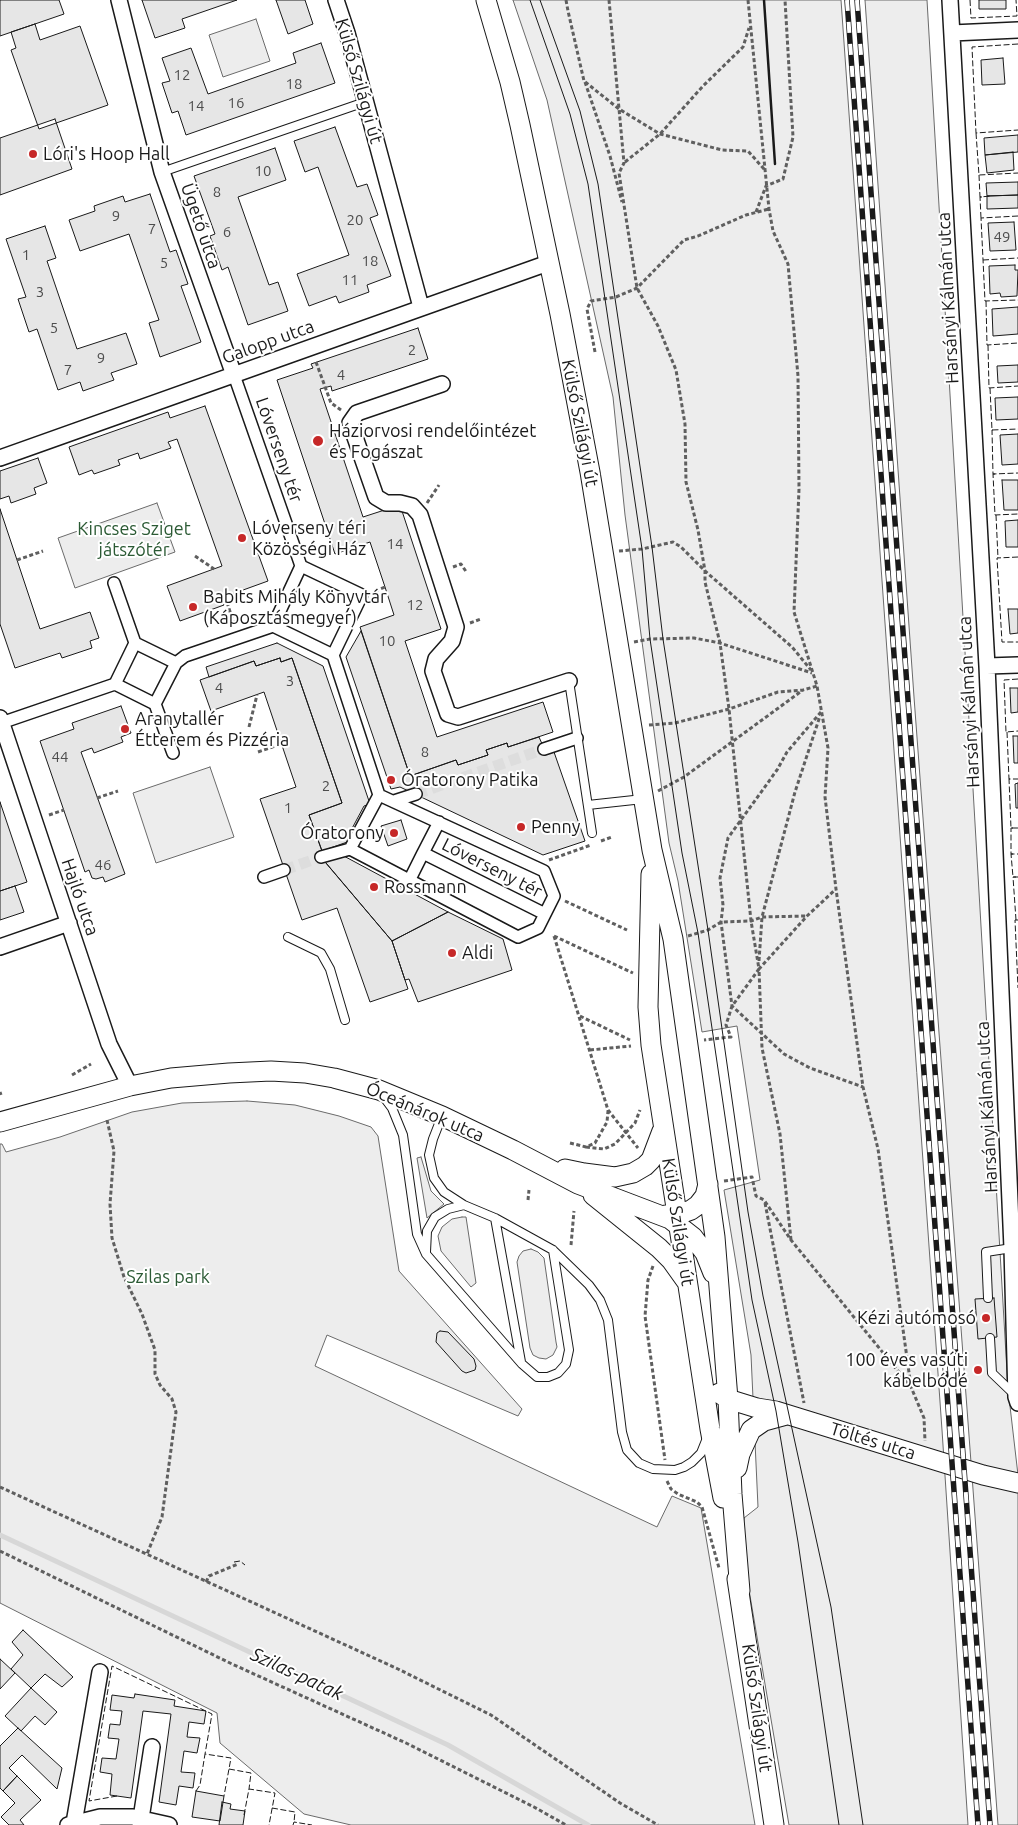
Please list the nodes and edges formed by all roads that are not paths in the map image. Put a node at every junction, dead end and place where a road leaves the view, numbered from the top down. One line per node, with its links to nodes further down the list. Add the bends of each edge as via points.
1 (119, 0): 8 (street, Ügető utca)
2 (336, 0): 7 (street, Külső Szilágyi út)
3 (486, 0): 9 (street, Külső Szilágyi út, via 510,82)
4 (950, 0): 6 (street, Harsányi Kálmán utca)
5 (1018, 30): 6 (street)
6 (952, 33): 21 (street, Harsányi Kálmán utca)
7 (365, 102): 8 (lane); 10 (street, Külső Szilágyi út)
8 (162, 172): 11 (street, Ügető utca)
9 (548, 263): 10 (street, Galopp utca); 31 (street, Külső Szilágyi út, via 590,472)
10 (421, 307): 11 (street, Galopp utca)
11 (234, 375): 13 (street, Galopp utca); 14 (street, Lóverseny tér)
12 (442, 384): 22 (street, via 357,413 350,423 376,497 386,503 412,506 420,514 456,627 452,641 436,659 433,670 448,714 458,717)
13 (0, 458)
14 (301, 566): 16 (street); 18 (street, via 362,595)
15 (114, 583): 17 (street)
16 (272, 626): 18 (street); 19 (street, via 185,656)
17 (135, 643): 19 (street); 23 (street)
18 (333, 655): 30 (street)
19 (176, 663): 24 (street)
20 (1018, 664): 21 (street)
21 (987, 666): 59 (street, Harsányi Kálmán utca)
22 (569, 681): 26 (lane)
23 (115, 684): 24 (street); 25 (street)
24 (156, 704): 28 (street)
25 (0, 721): 44 (street, Hajló utca)
26 (577, 738): 27 (street); 33 (lane)
27 (544, 749)
28 (173, 753)
29 (416, 794): 32 (street)
30 (379, 795): 32 (street, Lóverseny tér); 36 (street)
31 (643, 799): 33 (lane); 37 (street, Külső Szilágyi út)
32 (394, 801): 34 (street, Lóverseny tér)
33 (588, 805): 35 (lane)
34 (439, 822): 38 (street, Lóverseny tér); 43 (street, Lóverseny tér, via 544,871 554,896)
35 (592, 833)
36 (350, 849): 39 (street); 42 (street, Lóverseny tér)
37 (652, 850): 52 (street, Külső Szilágyi út, via 648,1007); 54 (street, Külső Szilágyi út, via 673,939)
38 (424, 853): 42 (street, Lóverseny tér); 43 (street, Lóverseny tér)
39 (321, 857)
40 (284, 870): 41 (street)
41 (264, 877)
42 (409, 881): 43 (street, Lóverseny tér, via 518,937 538,928)
43 (545, 914)
44 (69, 923): 46 (street); 48 (street, Hajló utca, via 109,1044)
45 (288, 938): 47 (lane, via 321,952 330,969)
46 (0, 947)
47 (345, 1020)
48 (130, 1086): 49 (street, Óceánárok utca, via 171,1078 271,1071 334,1078); 51 (street, Óceánárok utca)
49 (379, 1090): 50 (street, Óceánárok utca); 61 (lane, via 392,1108 403,1135 417,1234)
50 (442, 1116): 53 (street, Óceánárok utca); 56 (lane, via 433,1139 430,1161 434,1178 444,1192)
51 (0, 1122)
52 (663, 1127): 53 (street, via 651,1160 624,1176 584,1174); 58 (street, Külső Szilágyi út)
53 (538, 1163): 55 (street, Óceánárok utca)
54 (713, 1183): 58 (street, via 698,1205); 63 (street, Külső Szilágyi út)
55 (578, 1184): 58 (street, Óceánárok utca); 62 (street, via 659,1248)
56 (464, 1205): 57 (lane); 61 (lane, via 435,1217 427,1231)
57 (495, 1218): 60 (lane); 67 (lane)
58 (672, 1218): 62 (street, Külső Szilágyi út); 63 (street, via 693,1236 705,1253)
59 (1012, 1248): 64 (lane, via 986,1252); 70 (street, Harsányi Kálmán utca)
60 (553, 1250): 67 (lane, via 569,1350 566,1364 558,1373 537,1377); 72 (lane, via 589,1285 600,1300 608,1320 627,1450 639,1463 653,1469 684,1467 701,1453)
61 (426, 1254): 67 (lane)
62 (689, 1284): 66 (street, Külső Szilágyi út)
63 (720, 1289): 68 (street, Külső Szilágyi út)
64 (988, 1298)
65 (990, 1338): 70 (lane, via 992,1373)
66 (700, 1359): 69 (street, via 719,1392); 72 (street, Külső Szilágyi út)
67 (522, 1364)
68 (725, 1369): 69 (street, Külső Szilágyi út); 71 (street, via 749,1398)
69 (728, 1399): 71 (street, Töltés utca, via 757,1408); 74 (street, Külső Szilágyi út)
70 (1017, 1400)
71 (790, 1411): 73 (street, Töltés utca, via 983,1475); 74 (street, via 751,1430 740,1454)
72 (710, 1429): 75 (street, Külső Szilágyi út)
73 (1018, 1483)
74 (732, 1494): 75 (street, Külső Szilágyi út)
75 (740, 1591): 81 (street, Külső Szilágyi út)
76 (100, 1672): 79 (street)
77 (152, 1747): 78 (street)
78 (141, 1821): 79 (street, via 100,1818); 80 (street)
79 (71, 1824)
80 (169, 1825)
81 (774, 1825)

